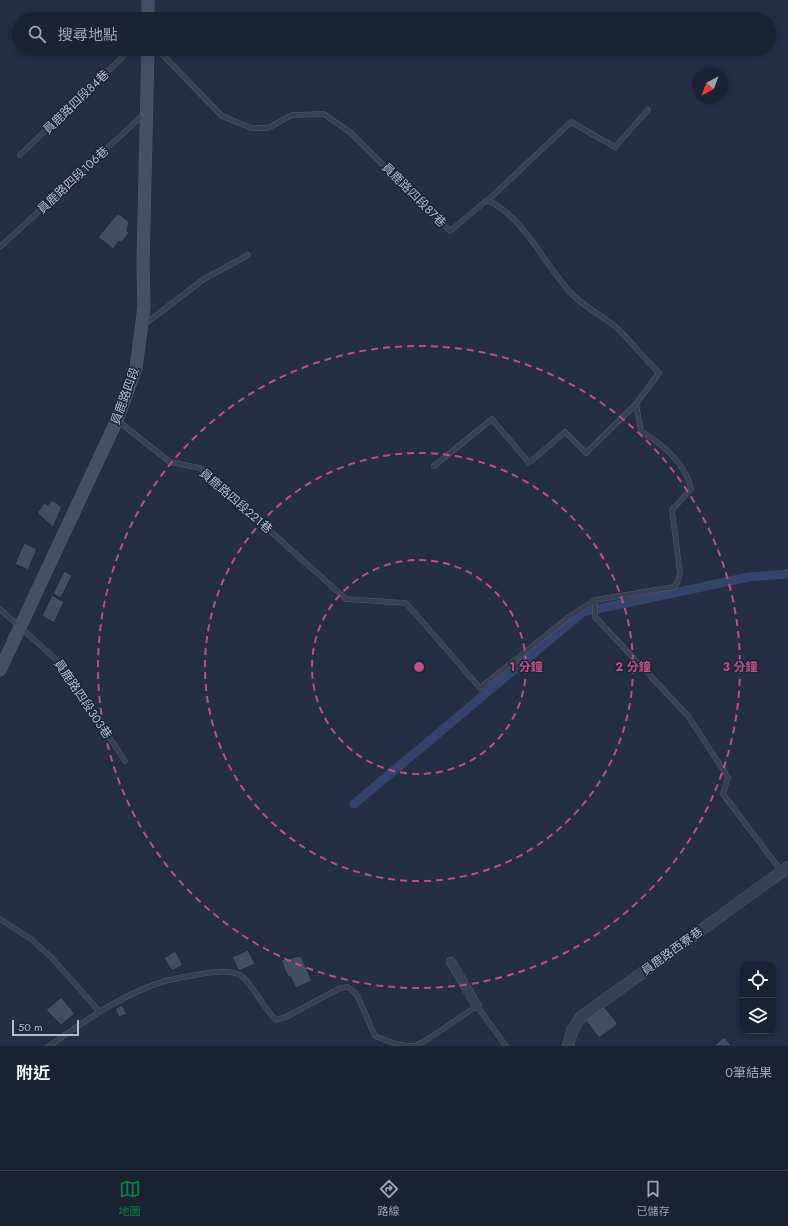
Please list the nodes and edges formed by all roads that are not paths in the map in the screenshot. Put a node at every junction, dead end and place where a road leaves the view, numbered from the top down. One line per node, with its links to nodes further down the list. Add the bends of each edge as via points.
1 (148, 0): 2 (main road)
2 (148, 12)
3 (124, 56): 8 (lane, 員鹿路四段84巷)
4 (148, 56): 7 (main road, 員鹿路四段)
5 (164, 56): 9 (lane, 員鹿路四段87巷, via 222,116 251,128 268,128 292,115 324,114 351,133 450,231)
6 (648, 110): 9 (lane, via 615,147 571,122)
7 (146, 113): 10 (lane, 員鹿路四段106巷); 12 (main road, 員鹿路四段)
8 (20, 155)
9 (488, 200): 13 (lane, via 499,205 534,241 548,264 572,294 591,311 617,328 659,373)
10 (0, 247)
11 (248, 254): 12 (lane, via 204,279)
12 (142, 326): 14 (main road, 員鹿路四段, via 136,368)
13 (636, 404): 15 (lane, via 586,453 565,432 529,463 492,420); 16 (lane, via 641,431 659,443 689,478 691,489 672,510 680,573 678,583 674,587)
14 (117, 420): 16 (lane, 員鹿路四段221巷, via 170,462 200,468 346,599 406,603 480,688 569,617); 18 (main road, 員鹿路四段)
15 (434, 466)
16 (595, 600): 21 (lane, via 595,617 688,716 728,776 723,794)
17 (0, 609): 18 (lane, 員鹿路四段303巷)
18 (21, 628): 19 (main road, 員鹿路四段); 20 (lane, 員鹿路四段303巷, via 60,662)
19 (0, 670)
20 (125, 761)
21 (785, 869): 28 (street, 員鹿路西寮巷, via 581,1017 572,1031)
22 (0, 919): 25 (lane, via 31,938)
23 (451, 962): 24 (street)
24 (477, 1006): 25 (lane, via 414,1046 398,1045 375,1036 357,995 348,987 340,988 276,1020 267,1012 245,980 232,972 221,971 166,981); 27 (lane)
25 (99, 1011): 26 (lane)
26 (49, 1046)
27 (506, 1046)
28 (568, 1046)

